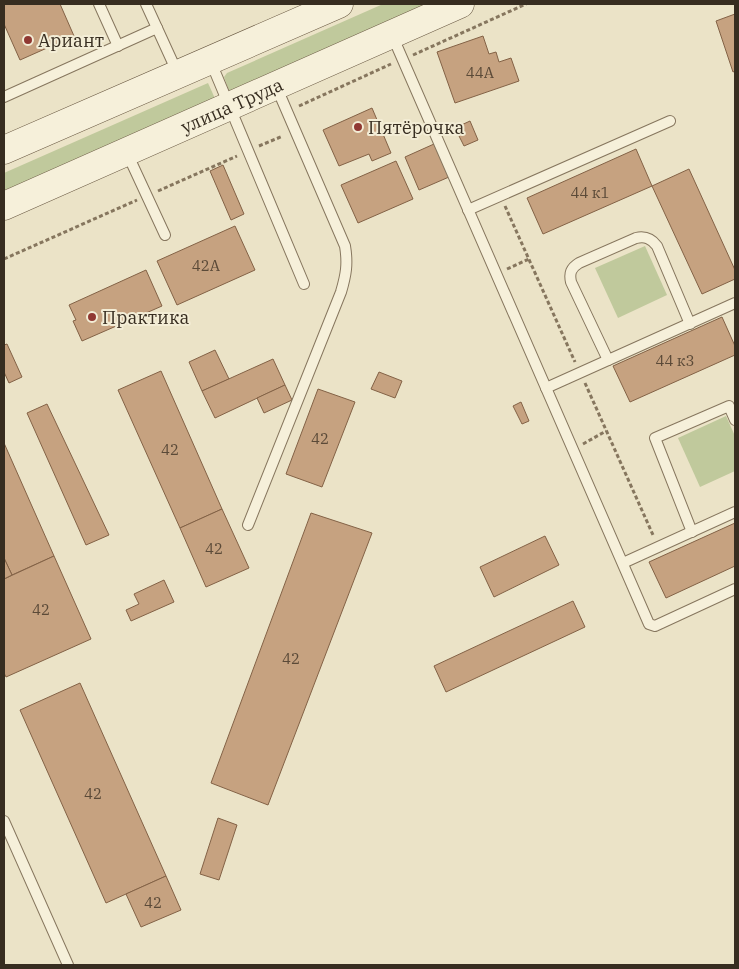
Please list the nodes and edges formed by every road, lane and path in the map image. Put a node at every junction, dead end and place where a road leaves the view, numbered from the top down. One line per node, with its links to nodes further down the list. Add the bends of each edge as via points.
1 (98, 4): 7 (lane)
2 (146, 4): 5 (lane)
3 (460, 4): 6 (main road, улица Труда)
4 (327, 6): 8 (main road)
5 (157, 28): 7 (lane); 9 (lane)
6 (392, 35): 10 (main road, улица Труда); 17 (lane)
7 (118, 46): 11 (lane)
8 (209, 59): 9 (main road); 12 (lane)
9 (178, 74): 14 (main road)
10 (276, 86): 12 (main road, улица Труда); 30 (lane, via 345,246 348,260 341,292)
11 (4, 97)
12 (229, 106): 15 (main road, улица Труда); 21 (lane)
13 (670, 121): 17 (lane)
14 (4, 150)
15 (127, 152): 16 (main road, улица Труда); 18 (lane)
16 (4, 206)
17 (468, 210): 20 (lane)
18 (165, 235)
19 (529, 259): 20 (path)
20 (496, 274): 25 (lane)
21 (304, 284)
22 (735, 303): 23 (lane)
23 (690, 324): 24 (lane); 24 (lane, via 657,246 648,238 636,238 579,263 571,271 571,282)
24 (608, 360): 25 (lane)
25 (546, 388): 28 (lane)
26 (735, 420): 31 (lane, via 729,406 655,438)
27 (606, 431): 28 (path)
28 (573, 449): 32 (lane)
29 (735, 512): 31 (lane)
30 (248, 525)
31 (692, 532): 32 (lane)
32 (623, 563): 33 (lane, via 649,624 655,626)
33 (735, 589)
34 (4, 821): 35 (lane)
35 (68, 965)

